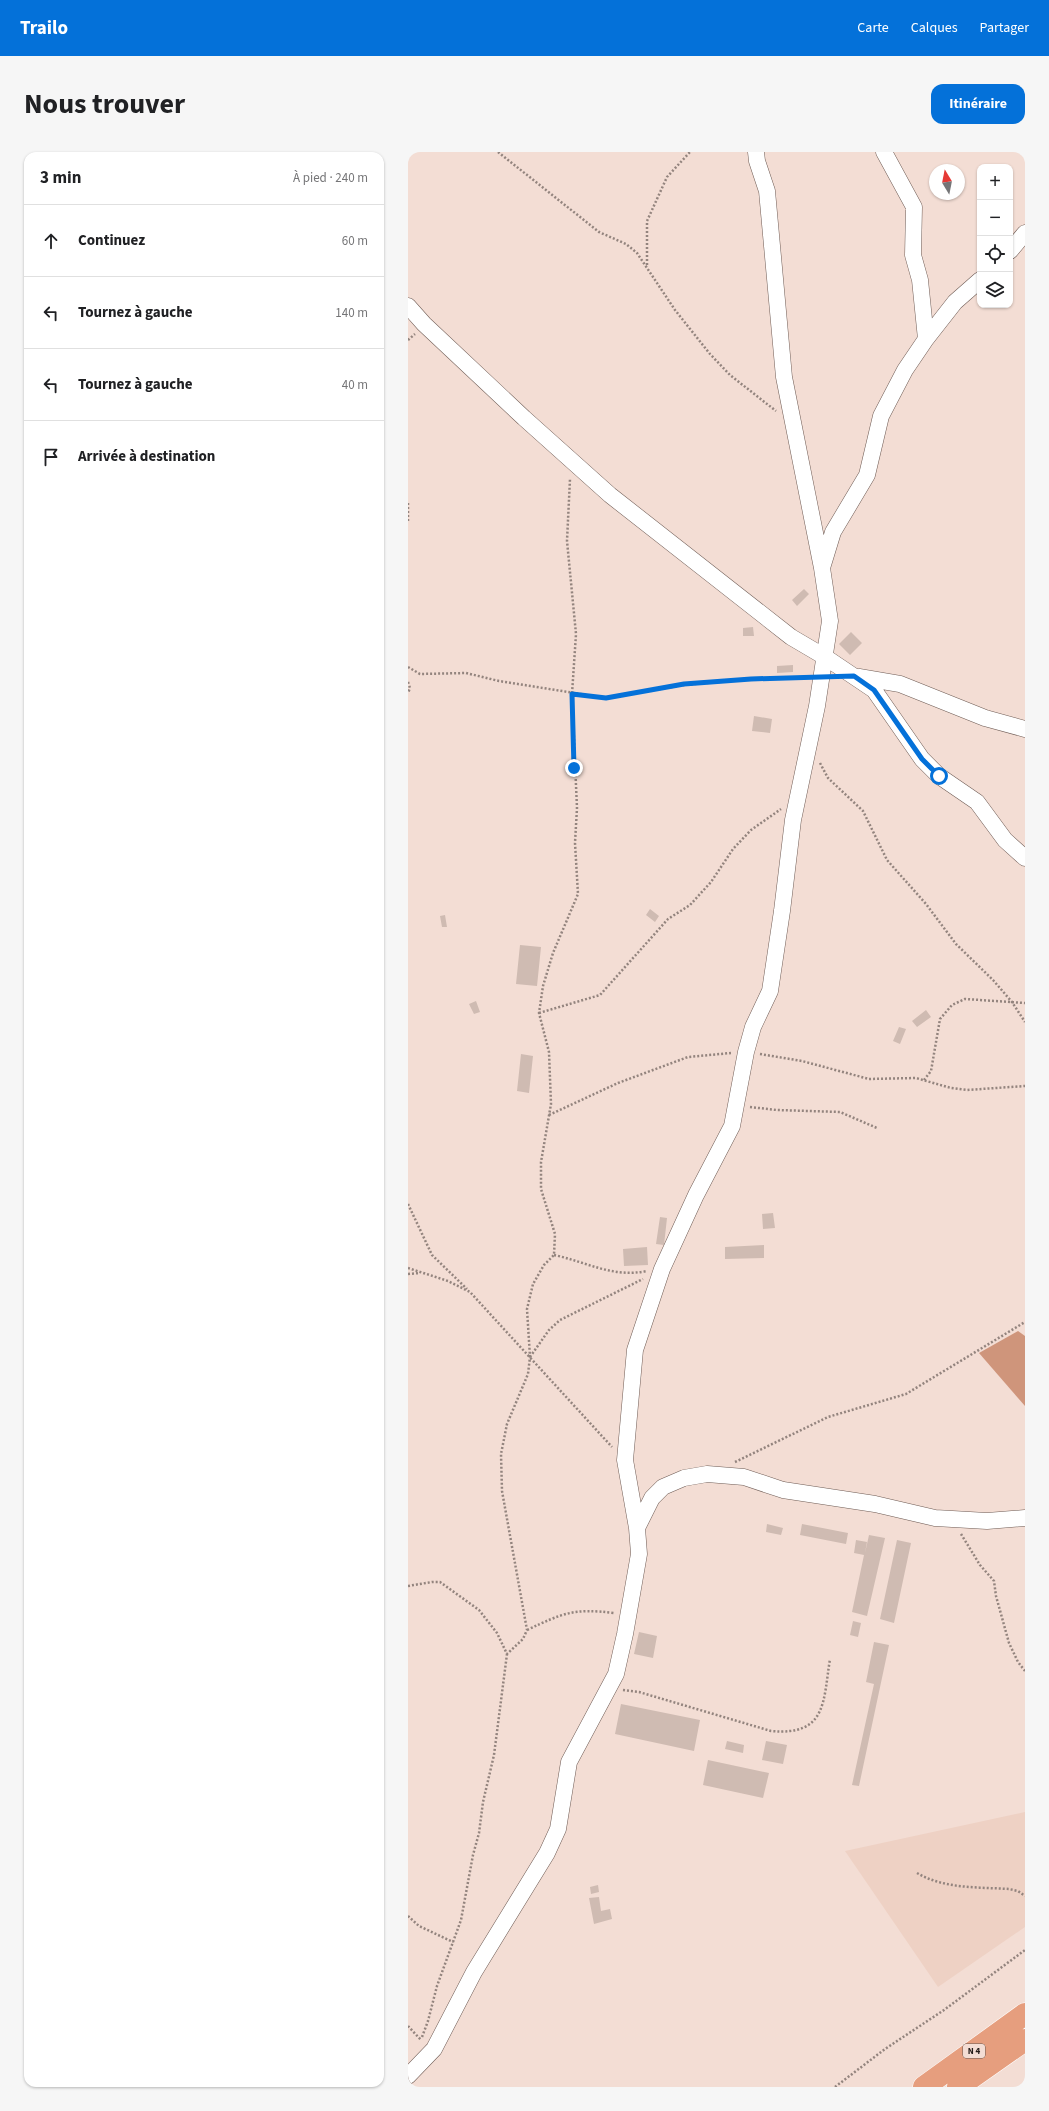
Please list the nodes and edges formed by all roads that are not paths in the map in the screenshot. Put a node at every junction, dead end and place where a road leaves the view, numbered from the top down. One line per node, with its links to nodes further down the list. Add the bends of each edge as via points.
1 (756, 152): 8 (street, via 767,191 784,377)
2 (884, 152): 7 (street, via 914,207 913,254 920,280)
3 (1025, 233): 4 (street)
4 (1013, 247)
5 (977, 283): 7 (street, via 955,302)
6 (408, 306): 9 (street, via 429,330 610,495 791,637)
7 (926, 339): 8 (street, via 905,370 881,416 867,475 834,532)
8 (822, 568): 9 (street, via 830,621)
9 (825, 657): 10 (street); 14 (street, via 798,797 770,991 753,1027 732,1126 662,1269 635,1350 625,1460)
10 (854, 676): 11 (street, via 900,684 985,718); 12 (street, via 874,690 922,759 939,776 977,802 1005,840)
11 (1025, 729)
12 (1025, 858)
13 (1025, 1518): 14 (street, via 987,1521 935,1518 875,1504 783,1490 744,1477 707,1474 684,1478 663,1487 652,1498)
14 (637, 1528): 17 (street, via 639,1554 616,1674 569,1762 558,1829 547,1853 474,1972 434,2049)
15 (1025, 2014): 18 (highway, N 4)
16 (1025, 2040): 19 (highway, N 4)
17 (408, 2076)
18 (924, 2087)
19 (958, 2087)

